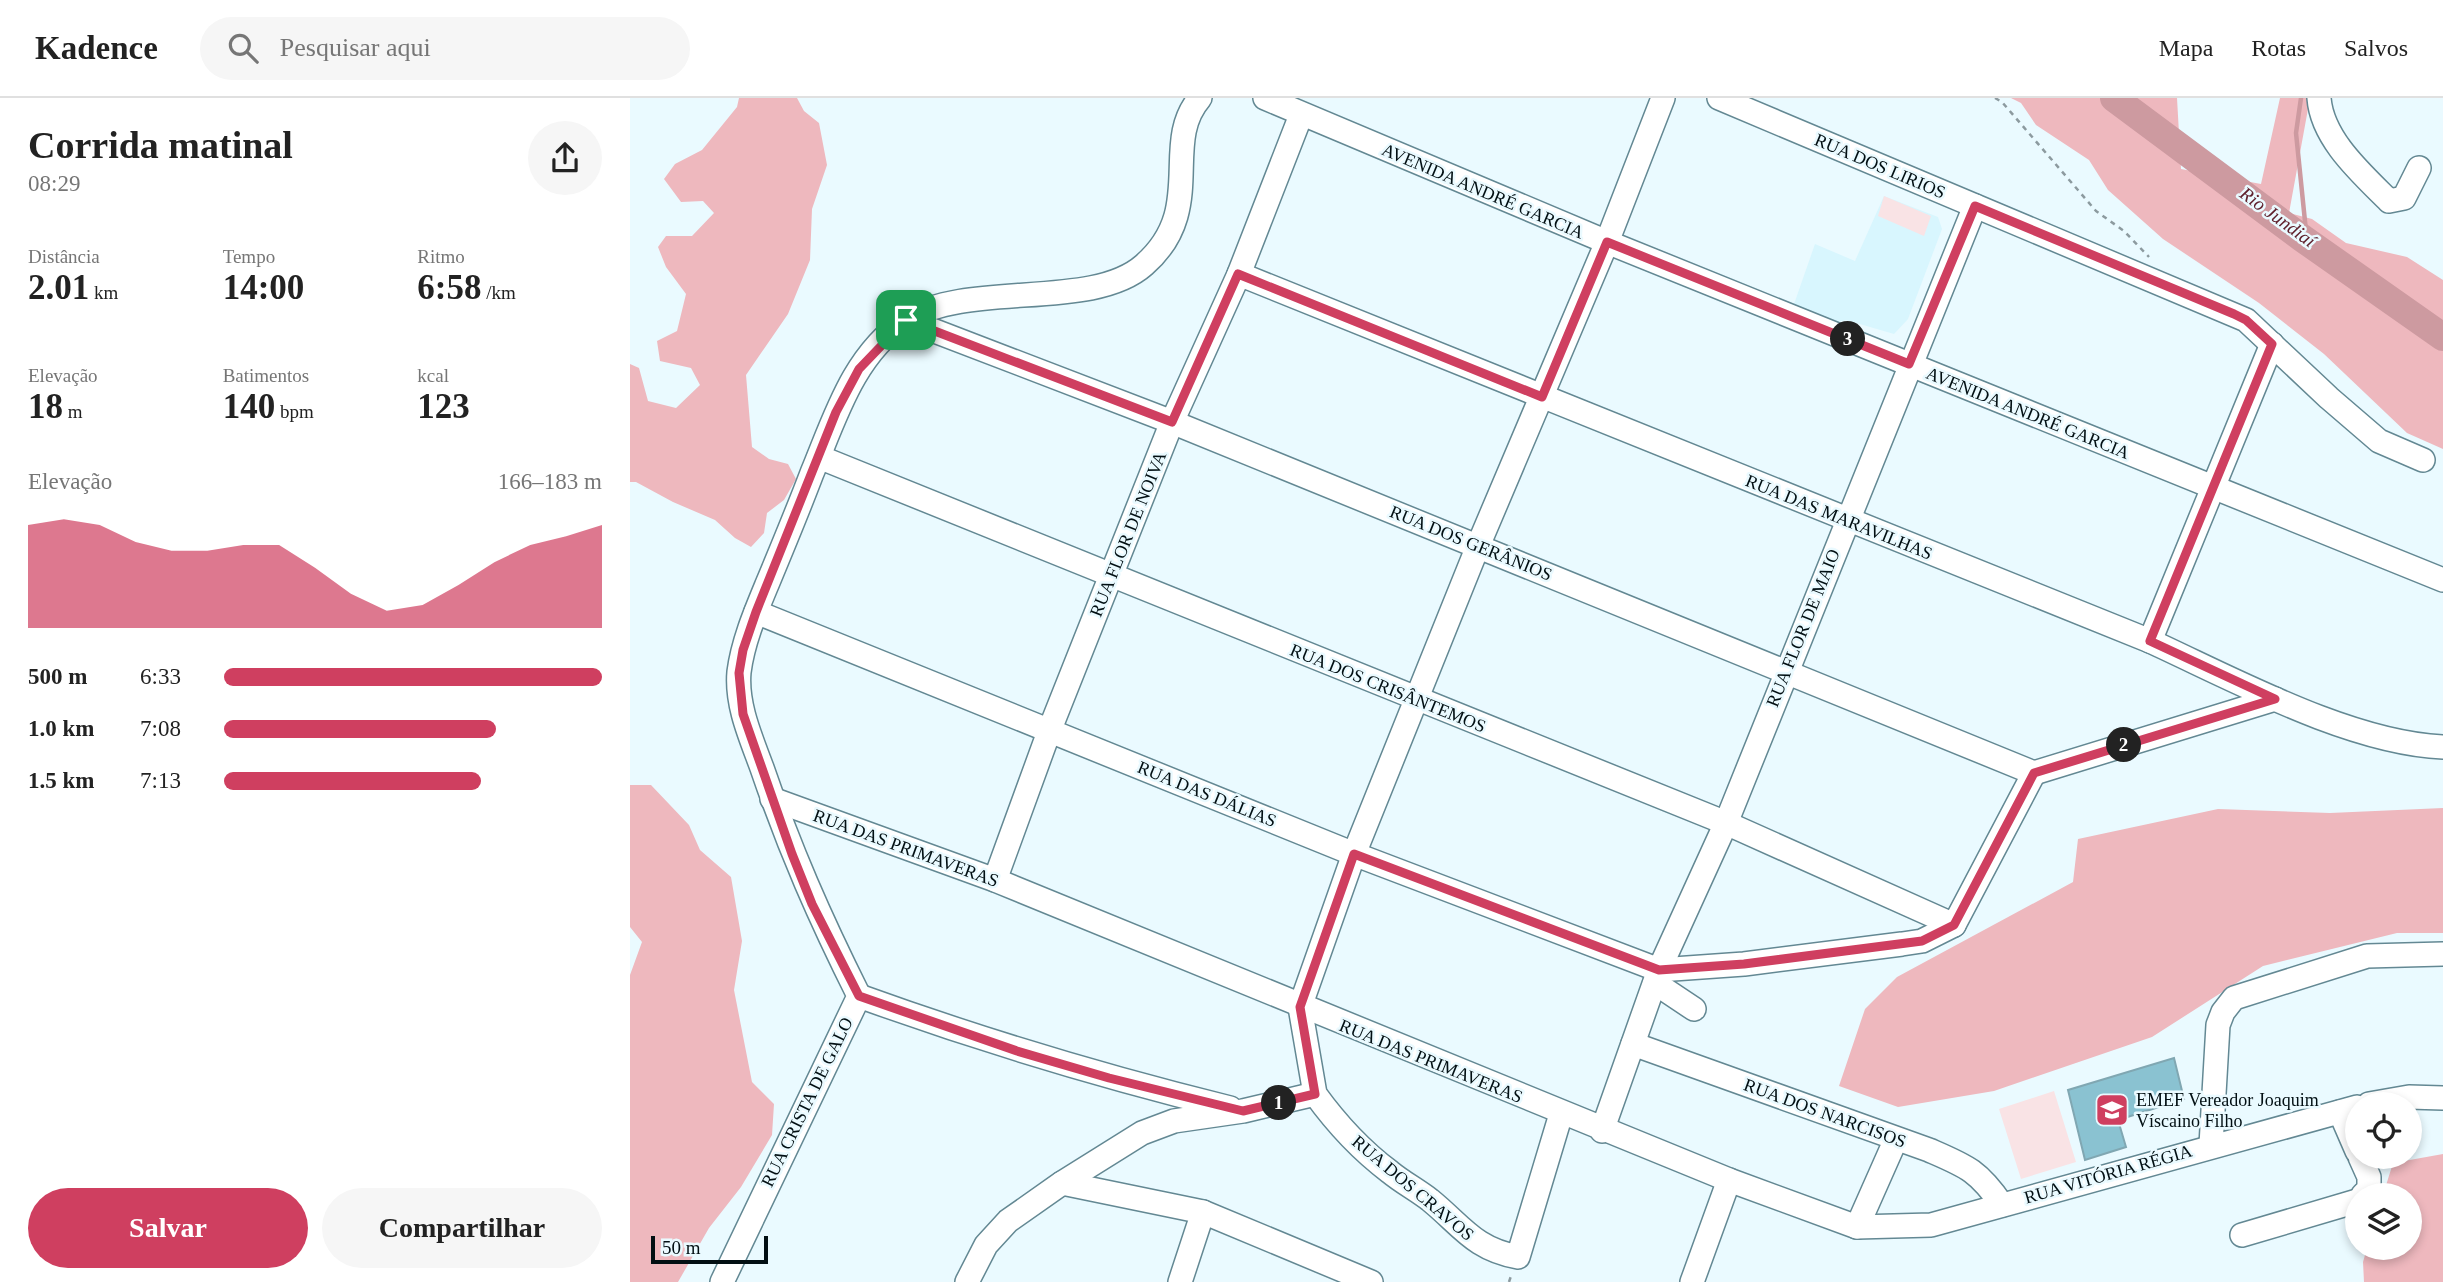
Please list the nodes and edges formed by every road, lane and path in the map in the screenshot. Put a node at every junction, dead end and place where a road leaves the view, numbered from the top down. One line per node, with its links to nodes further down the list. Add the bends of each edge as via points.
1 (1200, 98): 13 (street, RUA CRISTA DE GALO, via 1185,127 1178,216 1170,235 1143,267 1116,280 1069,290 954,302)
2 (1265, 98): 7 (street, AVENIDA ANDRÉ GARCIA)
3 (1663, 98): 10 (street)
4 (1719, 98): 9 (street, RUA DOS LIRIOS)
5 (1995, 98): 11 (path, via 2096,211)
6 (2319, 98): 8 (street, via 2325,124 2354,165 2389,201 2404,198)
7 (1301, 115): 10 (street, AVENIDA ANDRÉ GARCIA); 12 (street, RUA FLOR DE NOIVA)
8 (2419, 168)
9 (1975, 206): 14 (street, RUA DOS LIRIOS, via 2234,314); 15 (street, RUA FLOR DE MAIO)
10 (1607, 242): 15 (street, AVENIDA ANDRÉ GARCIA); 16 (street)
11 (2150, 258)
12 (1238, 274): 16 (street, RUA DAS MARAVILHAS); 17 (street, RUA FLOR DE NOIVA)
13 (906, 320): 17 (street, RUA DOS GERÂNIOS); 18 (street, RUA CRISTA DE GALO, via 859,369)
14 (2272, 344): 19 (street, RUA DOS LIRIOS, via 2379,441); 20 (street)
15 (1909, 364): 20 (street, AVENIDA ANDRÉ GARCIA); 21 (street, RUA FLOR DE MAIO)
16 (1542, 397): 21 (street, RUA DAS MARAVILHAS); 22 (street)
17 (1172, 422): 22 (street, RUA DOS GERÂNIOS); 23 (street, RUA FLOR DE NOIVA)
18 (819, 457): 23 (street, RUA DOS CRISÂNTEMOS); 25 (street, RUA CRISTA DE GALO)
19 (2423, 460)
20 (2213, 489): 24 (street, AVENIDA ANDRÉ GARCIA); 26 (street)
21 (1847, 521): 26 (street, RUA DAS MARAVILHAS); 27 (street, RUA FLOR DE MAIO)
22 (1478, 546): 27 (street, RUA DOS GERÂNIOS); 29 (street)
23 (1111, 576): 29 (street, RUA DOS CRISÂNTEMOS); 30 (street, RUA FLOR DE NOIVA)
24 (2443, 580)
25 (756, 612): 30 (street, RUA DAS DÁLIAS); 33 (street, RUA CRISTA DE GALO, via 743,650 738,689)
26 (2150, 641): 28 (street, RUA DAS MARAVILHAS)
27 (1785, 670): 32 (street, RUA DOS GERÂNIOS); 34 (street, RUA FLOR DE MAIO)
28 (2275, 699): 31 (street, RUA DAS MARAVILHAS, via 2380,738); 32 (street)
29 (1417, 700): 34 (street, RUA DOS CRISÂNTEMOS); 35 (street)
30 (1050, 729): 35 (street, RUA DAS DÁLIAS); 36 (street, RUA FLOR DE NOIVA)
31 (2443, 747)
32 (2034, 773): 37 (street)
33 (772, 799): 36 (street, RUA DAS PRIMAVERAS); 40 (street, RUA CRISTA DE GALO, via 812,904)
34 (1726, 823): 37 (street, RUA DOS CRISÂNTEMOS); 39 (street, RUA FLOR DE MAIO)
35 (1354, 854): 39 (street, RUA DAS DÁLIAS); 41 (street)
36 (995, 880): 41 (street, RUA DAS PRIMAVERAS)
37 (1954, 925): 39 (street, via 1922,941)
38 (2443, 954): 52 (street, via 2367,956 2234,999 2223,1012 2216,1040)
39 (1657, 977): 42 (street); 43 (street)
40 (859, 996): 47 (street, via 1030,1055); 61 (street, RUA CRISTA DE GALO)
41 (1300, 1007): 44 (street); 49 (street, RUA DAS PRIMAVERAS)
42 (1694, 1009)
43 (1633, 1044): 50 (street); 51 (street, RUA DOS NARCISOS)
44 (1315, 1094): 47 (street); 49 (street, RUA DOS CRAVOS, via 1370,1156 1440,1208 1470,1238 1497,1253 1518,1257)
45 (2422, 1097): 46 (street)
46 (2443, 1098)
47 (1243, 1111): 54 (street, via 1174,1121 1142,1133)
48 (2345, 1111): 52 (street, RUA VITÓRIA RÉGIA)
49 (1561, 1114): 50 (street, RUA DAS PRIMAVERAS)
50 (1602, 1131): 53 (street, RUA DAS PRIMAVERAS)
51 (1896, 1139): 55 (street, RUA DOS NARCISOS, via 1968,1167 1984,1179); 58 (street)
52 (2211, 1145): 55 (street, RUA VITÓRIA RÉGIA)
53 (1729, 1180): 58 (street, RUA DAS PRIMAVERAS); 65 (street)
54 (1062, 1183): 57 (street); 62 (street, via 993,1236)
55 (2002, 1205): 58 (street, RUA VITÓRIA RÉGIA, via 1931,1225)
56 (2345, 1205): 59 (street)
57 (1203, 1212): 60 (street); 63 (street)
58 (1857, 1227)
59 (2242, 1235)
60 (1343, 1276): 64 (street)
61 (723, 1282)
62 (967, 1282)
63 (1181, 1282)
64 (1371, 1282)
65 (1692, 1282)

